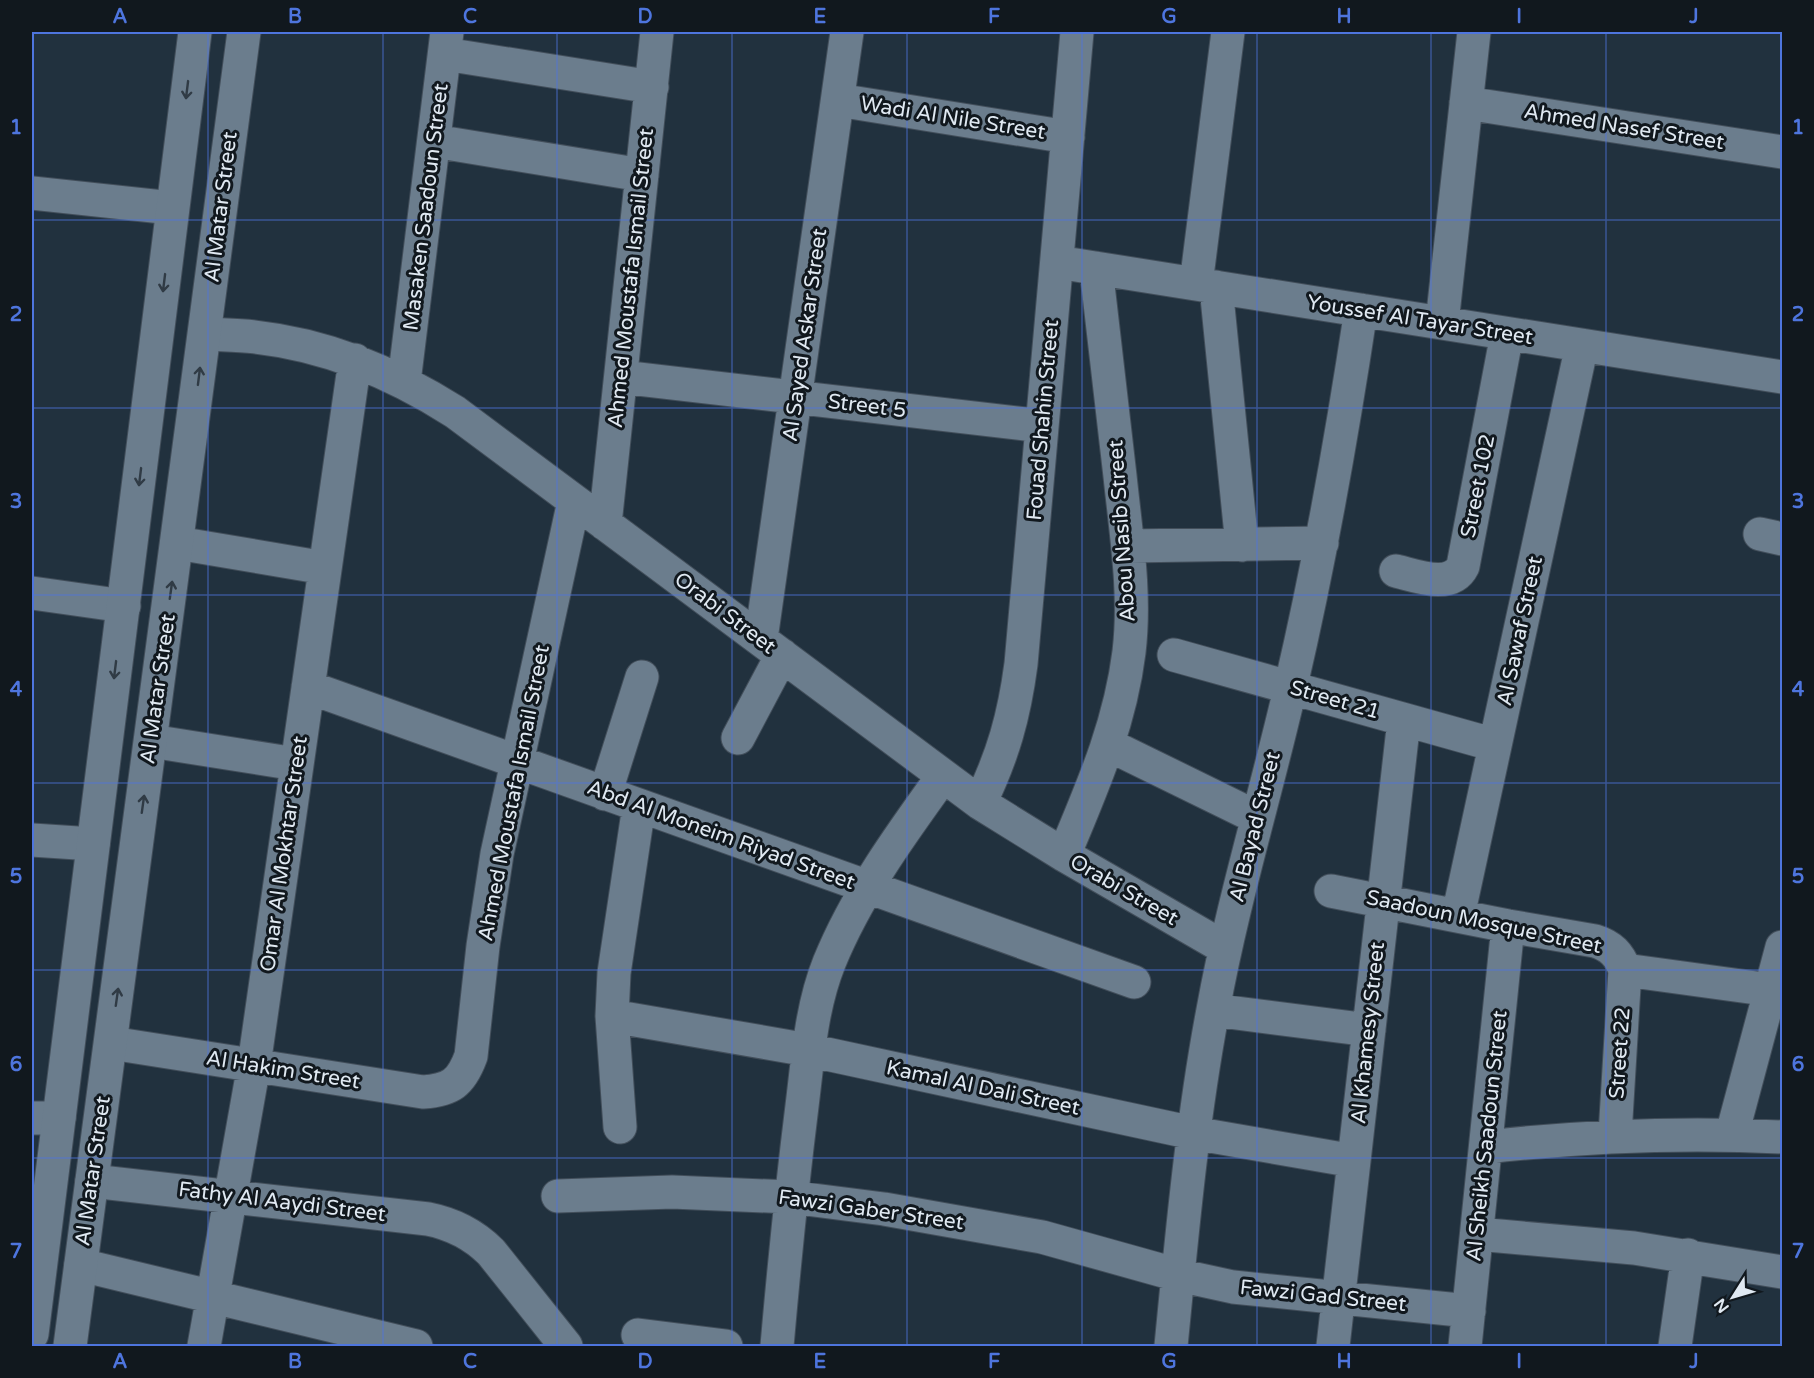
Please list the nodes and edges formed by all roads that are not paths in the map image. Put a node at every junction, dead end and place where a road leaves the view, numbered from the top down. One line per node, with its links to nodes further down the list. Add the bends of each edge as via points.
1 (195, 32): 17 (street, Al Matar Street, one-way to 17)
2 (244, 32): 24 (street, Al Matar Street)
3 (657, 32): 9 (street, Ahmed Moustafa Ismail Street)
4 (848, 32): 10 (street, Al Sayed Askar Street)
5 (1077, 32): 12 (street, Fouad Shahin Street)
6 (1228, 32): 20 (street)
7 (1474, 32): 11 (street)
8 (446, 43): 9 (street); 13 (street, Masaken Saadoun Street)
9 (652, 87): 15 (street, Ahmed Moustafa Ismail Street)
10 (838, 100): 12 (street, Wadi Al Nile Street); 30 (street, Al Sayed Askar Street)
11 (1466, 103): 14 (street, Ahmed Nasef Street); 22 (street)
12 (1068, 137): 18 (street, Fouad Shahin Street)
13 (434, 141): 15 (street); 29 (street, Masaken Saadoun Street)
14 (1782, 152)
15 (642, 175): 27 (street, Ahmed Moustafa Ismail Street)
16 (32, 193): 17 (street)
17 (172, 208): 31 (street, Al Matar Street, one-way to 31)
18 (1057, 262): 19 (street, Youssef Al Tayar Street); 33 (street, Fouad Shahin Street)
19 (1096, 268): 20 (street, Youssef Al Tayar Street); 39 (street, Abou Nasib Street)
20 (1206, 286): 21 (street, Youssef Al Tayar Street); 38 (street)
21 (1361, 310): 22 (street, Youssef Al Tayar Street); 37 (street, Al Bayad Street)
22 (1442, 323): 23 (street, Youssef Al Tayar Street)
23 (1507, 333): 25 (street, Youssef Al Tayar Street); 41 (street, Street 102, via 1463,566 1455,577 1441,580)
24 (205, 334): 26 (street, Orabi Street, via 266,339); 32 (street, Al Matar Street, one-way to 24)
25 (1582, 345): 28 (street, Youssef Al Tayar Street); 53 (street, Al Sawaf Street)
26 (355, 360): 29 (street, Orabi Street); 40 (street, Omar Al Mokhtar Street)
27 (621, 377): 30 (street, Street 5); 35 (street, Ahmed Moustafa Ismail Street)
28 (1782, 377)
29 (404, 382): 34 (street, Orabi Street, via 455,412)
30 (796, 398): 33 (street, Street 5); 44 (street, Al Sayed Askar Street)
31 (148, 417): 32 (street); 43 (street, Al Matar Street, one-way to 43)
32 (194, 420): 36 (street, Al Matar Street)
33 (1042, 426): 58 (street, Fouad Shahin Street, via 1017,700 1005,745)
34 (574, 501): 35 (street, Orabi Street); 54 (street, Ahmed Moustafa Ismail Street)
35 (605, 524): 44 (street, Orabi Street)
36 (177, 543): 40 (street); 51 (street, Al Matar Street, one-way to 36)
37 (1322, 543): 38 (street); 48 (street, Al Bayad Street)
38 (1242, 545): 39 (street)
39 (1128, 546): 52 (street, Abou Nasib Street, via 1129,652)
40 (325, 568): 47 (street, Omar Al Mokhtar Street)
41 (1396, 572)
42 (32, 593): 43 (street)
43 (124, 606): 62 (street, Al Matar Street, one-way to 62)
44 (772, 647): 50 (street, Al Sayed Askar Street); 56 (street, Orabi Street)
45 (1174, 655): 48 (street, Street 21)
46 (642, 677): 57 (street)
47 (308, 687): 54 (street, Abd Al Moneim Riyad Street); 55 (street, Omar Al Mokhtar Street)
48 (1290, 688): 49 (street, Street 21); 60 (street, Al Bayad Street)
49 (1404, 720): 53 (street, Street 21); 66 (street, Al Khamesy Street)
50 (738, 738)
51 (151, 741): 55 (street); 77 (street, Al Matar Street, one-way to 51)
52 (1109, 745): 60 (street); 63 (street, Abou Nasib Street)
53 (1495, 746): 67 (street, Al Sawaf Street)
54 (517, 762): 57 (street, Abd Al Moneim Riyad Street); 80 (street, Ahmed Moustafa Ismail Street, via 492,888 471,1056)
55 (297, 764): 79 (street, Omar Al Mokhtar Street)
56 (943, 776): 58 (street, Orabi Street); 64 (street)
57 (605, 794): 59 (street, Abd Al Moneim Riyad Street)
58 (980, 803): 63 (street, Orabi Street)
59 (639, 806): 64 (street, Abd Al Moneim Riyad Street); 75 (street, via 614,973)
60 (1257, 817): 70 (street, Al Bayad Street)
61 (32, 840): 62 (street)
62 (93, 844): 81 (street, Al Matar Street)
63 (1064, 855): 70 (street, Orabi Street)
64 (868, 888): 72 (street, Abd Al Moneim Riyad Street); 78 (street, via 828,964)
65 (1331, 891): 66 (street, Saadoun Mosque Street)
66 (1383, 901): 67 (street, Saadoun Mosque Street); 76 (street, Al Khamesy Street)
67 (1458, 916): 68 (street, Saadoun Mosque Street)
68 (1508, 926): 71 (street, Saadoun Mosque Street, via 1605,944 1614,950); 87 (street, Al Sheikh Saadoun Street)
69 (1782, 947): 73 (street)
70 (1225, 948): 74 (street, Al Bayad Street)
71 (1625, 970): 73 (street); 85 (street, Street 22)
72 (1134, 982)
73 (1771, 990): 84 (street)
74 (1213, 1010): 76 (street); 83 (street, Al Bayad Street)
75 (612, 1016): 78 (street, Kamal Al Dali Street); 82 (street)
76 (1369, 1030): 88 (street, Al Khamesy Street)
77 (111, 1043): 79 (street, Al Hakim Street); 89 (street, Al Matar Street)
78 (808, 1050): 83 (street, Kamal Al Dali Street); 92 (street)
79 (254, 1065): 80 (street, Al Hakim Street, via 423,1092); 91 (street, Omar Al Mokhtar Street)
80 (455, 1084)
81 (45, 1118): 101 (street, Al Matar Street)
82 (620, 1127)
83 (1193, 1133): 88 (street, Kamal Al Dali Street); 97 (street, Al Bayad Street)
84 (1732, 1134): 85 (street); 86 (street)
85 (1615, 1135): 87 (street)
86 (1782, 1137)
87 (1486, 1147): 93 (street, Al Sheikh Saadoun Street)
88 (1354, 1161): 99 (street, Al Khamesy Street)
89 (92, 1181): 91 (street, Fathy Al Aaydi Street); 95 (street, Al Matar Street)
90 (558, 1196): 92 (street, Fawzi Gaber Street, via 672,1192)
91 (231, 1197): 98 (street, Omar Al Mokhtar Street); 106 (street, Fathy Al Aaydi Street, via 449,1224 491,1252)
92 (790, 1197): 97 (street, Fawzi Gaber Street, via 1030,1235); 108 (street)
93 (1477, 1234): 94 (street); 100 (street, Al Sheikh Saadoun Street)
94 (1688, 1256): 96 (street); 112 (street)
95 (81, 1265): 98 (street); 103 (street, Al Matar Street)
96 (1782, 1272)
97 (1178, 1275): 99 (street, Fawzi Gad Street, via 1233,1287); 109 (street, Al Bayad Street)
98 (213, 1297): 104 (street, Omar Al Mokhtar Street); 105 (street)
99 (1338, 1299): 100 (street, Fawzi Gad Street); 110 (street, Al Khamesy Street)
100 (1469, 1311): 111 (street, Al Sheikh Saadoun Street)
101 (32, 1334)
102 (638, 1335): 107 (street)
103 (70, 1347)
104 (204, 1347)
105 (416, 1347)
106 (566, 1347)
107 (726, 1347)
108 (777, 1347)
109 (1171, 1347)
110 (1333, 1347)
111 (1465, 1347)
112 (1675, 1347)

